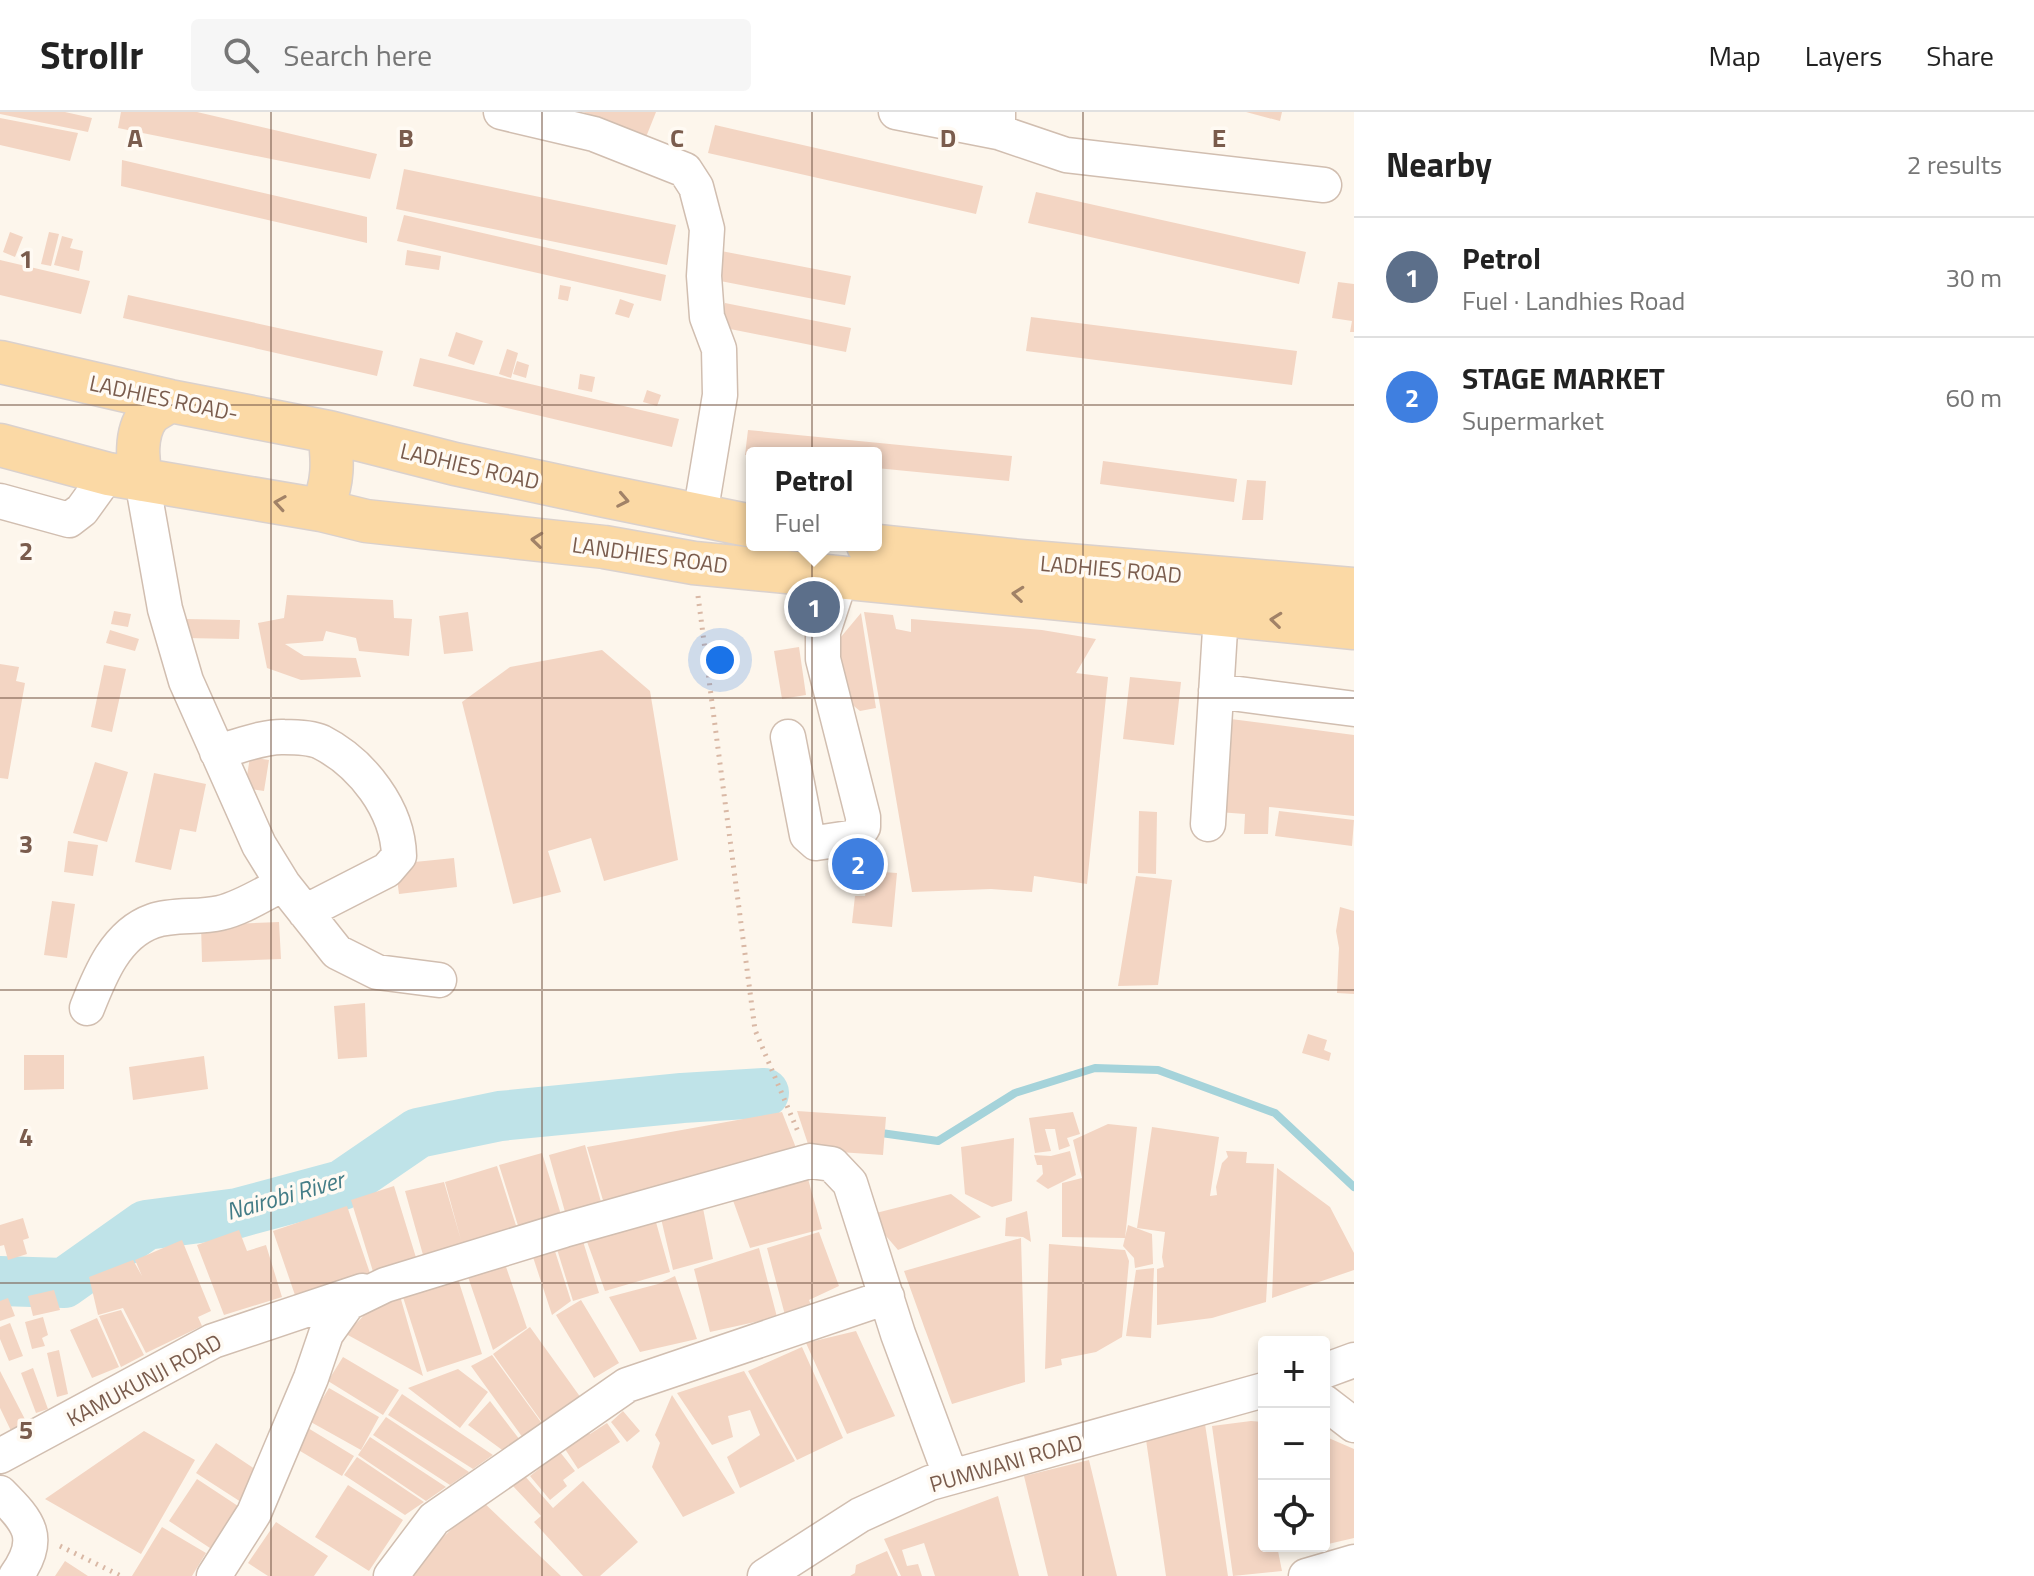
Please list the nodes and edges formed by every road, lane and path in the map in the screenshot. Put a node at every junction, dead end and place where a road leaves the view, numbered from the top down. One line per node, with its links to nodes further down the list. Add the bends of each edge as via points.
1 (501, 112): 12 (street, via 594,134 685,170 696,187 707,229 707,317 719,349 720,395)
2 (896, 112): 3 (street)
3 (998, 122): 4 (street, via 1066,155)
4 (1324, 185)
5 (0, 362): 6 (main road, LADHIES ROAD-)
6 (170, 401): 7 (main road, LADHIES ROAD-); 9 (main road, via 148,416 138,464)
7 (329, 432): 11 (main road, via 333,476); 12 (main road, LADHIES ROAD, one-way to 12)
8 (0, 445): 9 (main road, LANDHIES ROAD)
9 (125, 477): 10 (street, via 69,520); 11 (main road, LANDHIES ROAD, one-way to 9); 23 (street, via 186,681)
10 (0, 501)
11 (321, 510): 15 (main road, LANDHIES ROAD, one-way to 11, via 604,547 366,521)
12 (700, 515): 13 (main road, LADHIES ROAD)
13 (746, 525)
14 (882, 546): 17 (main road, LADHIES ROAD)
15 (694, 563): 16 (main road, LANDHIES ROAD); 29 (path, via 755,1030)
16 (841, 577): 18 (main road, LANDHIES ROAD, one-way to 16); 22 (street, via 823,632 823,659 863,817 856,837 816,843 807,835)
17 (1354, 589)
18 (1221, 614): 19 (main road, LANDHIES ROAD, one-way to 18); 20 (street)
19 (1354, 628)
20 (1216, 691): 21 (street); 24 (street)
21 (1354, 709)
22 (788, 737)
23 (217, 752): 25 (street, via 259,845); 26 (street, via 281,736 319,741 371,782 399,834 399,856 387,870)
24 (1208, 824)
25 (283, 884): 26 (street); 28 (street, via 221,913 154,920 137,929 101,972)
26 (305, 912): 27 (street, via 337,952 377,972)
27 (439, 980)
28 (87, 1008)
29 (810, 1161): 30 (street); 31 (street, via 832,1164 850,1183)
30 (385, 1285): 37 (street, KAMUKUNJI ROAD, via 213,1341); 44 (street, via 348,1303 326,1334 254,1513)
31 (887, 1297): 38 (street); 45 (street, via 627,1385 434,1519)
32 (1354, 1360): 33 (street)
33 (1330, 1369)
34 (1258, 1392): 38 (street, PUMWANI ROAD)
35 (1330, 1407): 36 (street)
36 (1354, 1425)
37 (0, 1456)
38 (951, 1477): 46 (street, PUMWANI ROAD, via 860,1515)
39 (0, 1493): 40 (street)
40 (31, 1531): 42 (street, via 31,1550); 43 (path)
41 (1354, 1562): 47 (street)
42 (16, 1576)
43 (121, 1576)
44 (214, 1576)
45 (391, 1576)
46 (765, 1576)
47 (1306, 1576)

